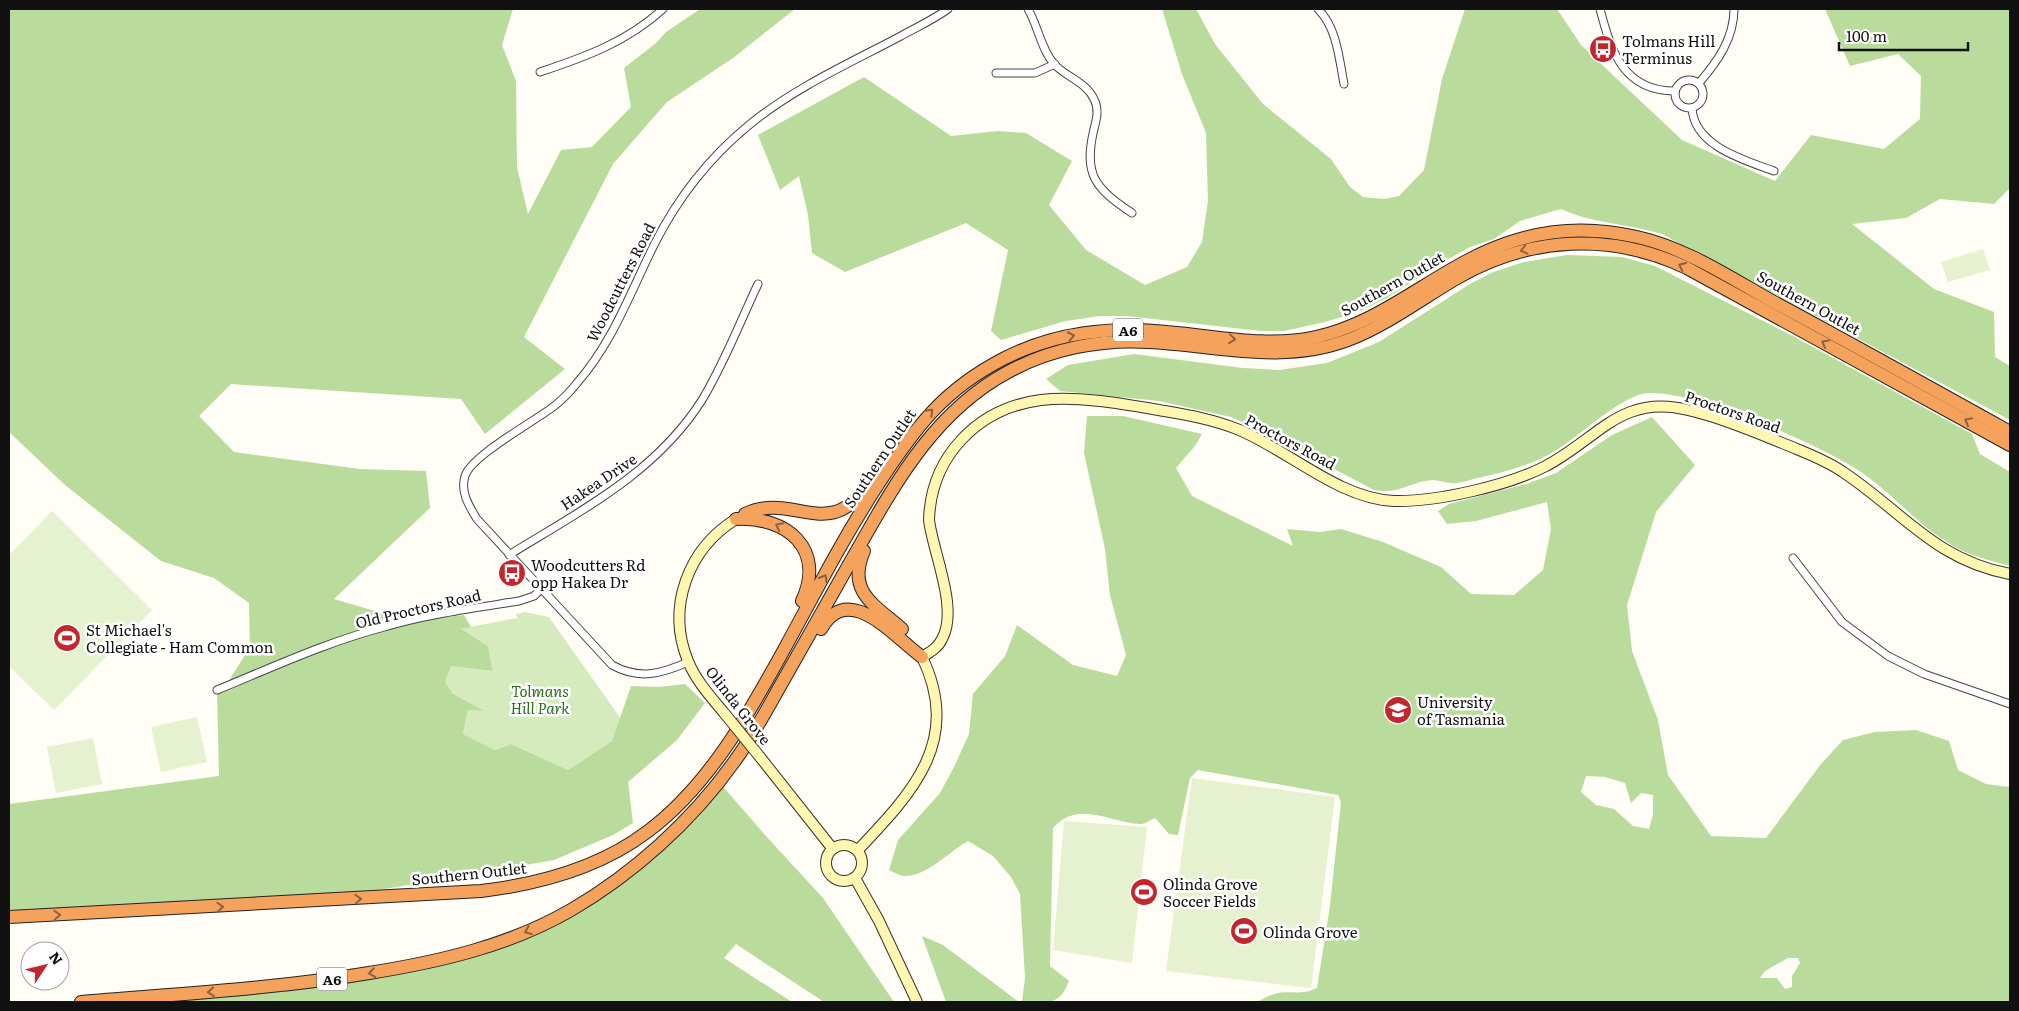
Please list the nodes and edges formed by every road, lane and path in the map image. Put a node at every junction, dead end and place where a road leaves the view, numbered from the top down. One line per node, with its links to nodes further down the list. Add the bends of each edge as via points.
1 (663, 9): 8 (street, via 612,45)
2 (948, 9): 22 (street, Woodcutters Road, via 809,84 767,111 728,144 696,180 663,229 617,324 588,369 555,406 476,460 466,473 464,489 468,503)
3 (1028, 9): 7 (street)
4 (1319, 9): 11 (street, via 1334,35)
5 (1600, 9): 12 (street, via 1610,45 1630,75 1651,88)
6 (1734, 9): 10 (street, via 1732,30 1726,45)
7 (1054, 64): 9 (street, via 1035,72); 15 (street, via 1084,86 1095,101 1097,117 1089,157 1092,174 1104,193)
8 (540, 72)
9 (996, 73)
10 (1699, 83): 12 (street, via 1687,79); 13 (street, via 1704,96 1700,104)
11 (1344, 84)
12 (1675, 90): 13 (street, via 1680,105)
13 (1692, 108): 14 (street, via 1696,126 1716,145)
14 (1774, 171)
15 (1132, 213)
16 (758, 284): 22 (street, Hakea Drive, via 702,399 666,447 620,486)
17 (914, 430): 19 (highway, Southern Outlet / A6, one-way to 19, via 937,406 977,374 1006,357 1046,342 1092,332 1124,330 1260,341 1315,338 1365,320 1471,257 1499,245 1544,234 1590,230 1637,237 1680,251); 21 (highway, via 892,451 859,498 846,509 826,514 774,508); 34 (highway, Southern Outlet / A6, one-way to 17, via 513,887 564,874 633,842 670,812 743,720 867,502)
18 (934, 432): 20 (highway, Southern Outlet / A6, one-way to 18, via 1688,268 1644,251 1585,242 1537,247 1495,260 1453,280 1376,327 1319,349 1257,353 1128,341 1060,351 1031,361 991,382 953,411); 26 (highway, via 864,551 858,574 866,597 908,634); 30 (highway, Southern Outlet / A6, via 903,470 888,495 754,733 736,761)
19 (2010, 432)
20 (2010, 445)
21 (736, 519): 27 (street, Olinda Grove, via 708,542 687,574 679,618); 34 (highway, one-way to 21, via 532,876 589,856 646,823 698,772 743,708 809,586 807,556 793,534 770,521)
22 (509, 555): 25 (street, Woodcutters Road)
23 (1793, 558): 29 (street, via 1842,622 1888,656 1924,674)
24 (2010, 574): 26 (street, Proctors Road, via 1949,553 1863,486 1821,460 1736,425 1676,407 1658,405 1634,410 1528,474 1466,492 1391,501 1351,490 1256,438 1221,424 1142,407 1043,400 1012,408 983,423 957,445 940,468 929,520 946,599 947,624 939,644)
25 (542, 588): 27 (street, Woodcutters Road, via 603,657 624,672 643,676); 28 (street, Old Proctors Road, via 534,596 519,601 389,625 322,646)
26 (922, 657): 30 (highway, via 891,630 862,612 846,609 832,615 822,626 750,750 721,786); 32 (street, via 936,694 935,740 918,778)
27 (688, 662): 31 (street, Olinda Grove, bridge, via 702,686)
28 (217, 690)
29 (2010, 704)
30 (693, 811): 36 (highway, Southern Outlet / A6, one-way to 36, via 665,840 620,877 572,910 504,941 457,956 306,984)
31 (832, 848): 32 (street, via 848,844); 33 (street, via 826,859 828,871 843,881)
32 (858, 850): 33 (street, via 863,862)
33 (855, 878): 37 (street)
34 (432, 895): 35 (highway, Southern Outlet / A6, one-way to 34)
35 (9, 918)
36 (81, 1002)
37 (917, 1002)

